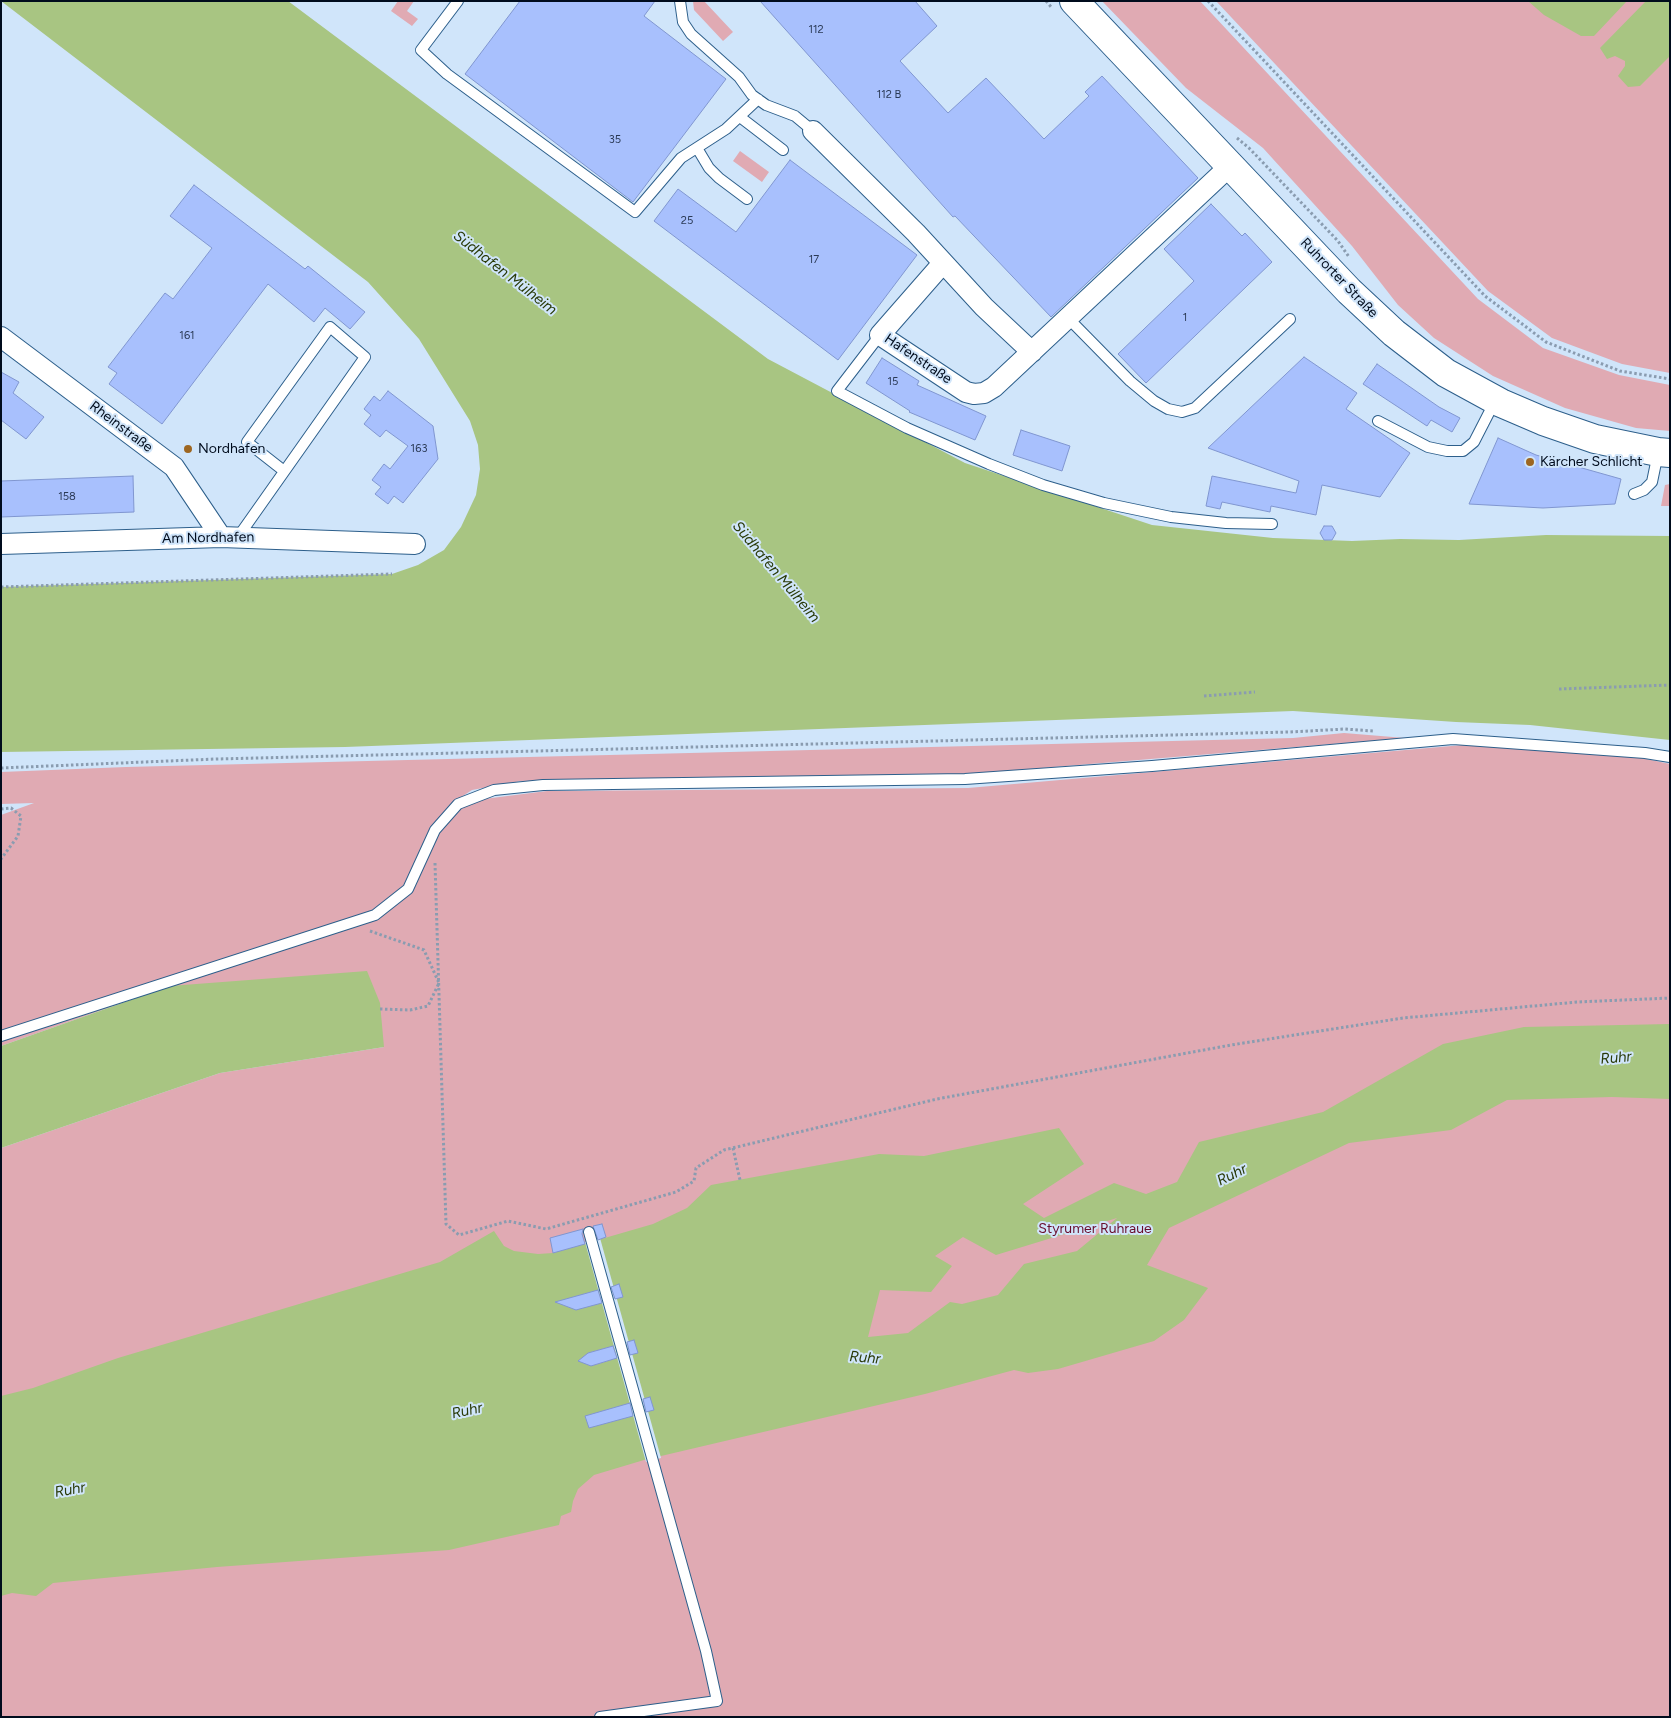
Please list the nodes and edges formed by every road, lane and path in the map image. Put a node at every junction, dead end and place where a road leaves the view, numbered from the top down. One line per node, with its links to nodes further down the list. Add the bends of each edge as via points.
1 (458, 1): 8 (lane, via 420,50 447,74 635,212 682,158)
2 (680, 1): 5 (lane, via 683,22 691,34 739,77)
3 (1074, 1): 10 (main road, Ruhrorter Straße)
4 (1208, 1): 19 (path, via 1484,296 1546,342 1620,371)
5 (758, 99): 6 (lane); 7 (lane, via 795,116)
6 (740, 117): 8 (lane); 9 (lane)
7 (813, 131): 13 (street)
8 (697, 148): 11 (lane, via 709,168)
9 (784, 150)
10 (1240, 157): 12 (path, via 1338,241); 14 (street, Hafenstraße); 20 (main road, Ruhrorter Straße, via 1350,291 1394,333 1446,373)
11 (747, 198)
12 (1352, 261)
13 (943, 263): 16 (street, Hafenstraße); 18 (street)
14 (1068, 318): 15 (lane, via 1154,401 1182,412 1195,408); 18 (street, Hafenstraße)
15 (1290, 318)
16 (880, 336): 18 (street, Hafenstraße, via 974,394 994,387); 25 (lane, via 837,390 907,428 1043,485 1104,503 1171,517)
17 (1, 337): 26 (street, Rheinstraße, via 174,467)
18 (1032, 352)
19 (1670, 380)
20 (1496, 400): 21 (lane, via 1474,442 1463,451 1428,447); 22 (main road, Ruhrorter Straße, via 1543,421 1595,438)
21 (1378, 421)
22 (1664, 453): 24 (lane, via 1652,482)
23 (284, 471): 23 (lane, via 365,357 330,327 248,442); 26 (lane)
24 (1634, 494)
25 (1272, 524)
26 (230, 537): 27 (street, Am Nordhafen); 28 (street, Am Nordhafen)
27 (1, 544)
28 (415, 544)
29 (392, 574): 30 (path)
30 (1, 586)
31 (1670, 685): 32 (path)
32 (1559, 689)
33 (1255, 692): 34 (path)
34 (1204, 696)
35 (1374, 732): 37 (path, via 1345,729 216,759)
36 (1670, 757): 39 (lane, via 1453,739 965,779 543,785 494,790 458,804)
37 (1, 768)
38 (1, 809): 40 (path, via 11,808 21,816 18,836)
39 (435, 830): 41 (lane, via 408,889 375,915); 42 (path)
40 (1, 859)
41 (348, 924): 42 (path, via 424,950); 45 (lane)
42 (438, 983): 44 (path, via 428,1006 410,1010); 46 (path, via 446,1224 459,1235 508,1221 546,1229 676,1192 694,1180 696,1168 724,1150)
43 (1670, 998): 46 (path, via 1577,1002 1403,1018 1269,1039 937,1099)
44 (380, 1009)
45 (1, 1036)
46 (733, 1148): 47 (path)
47 (740, 1180)
48 (589, 1232): 49 (lane, via 706,1651 717,1701)
49 (600, 1717)

